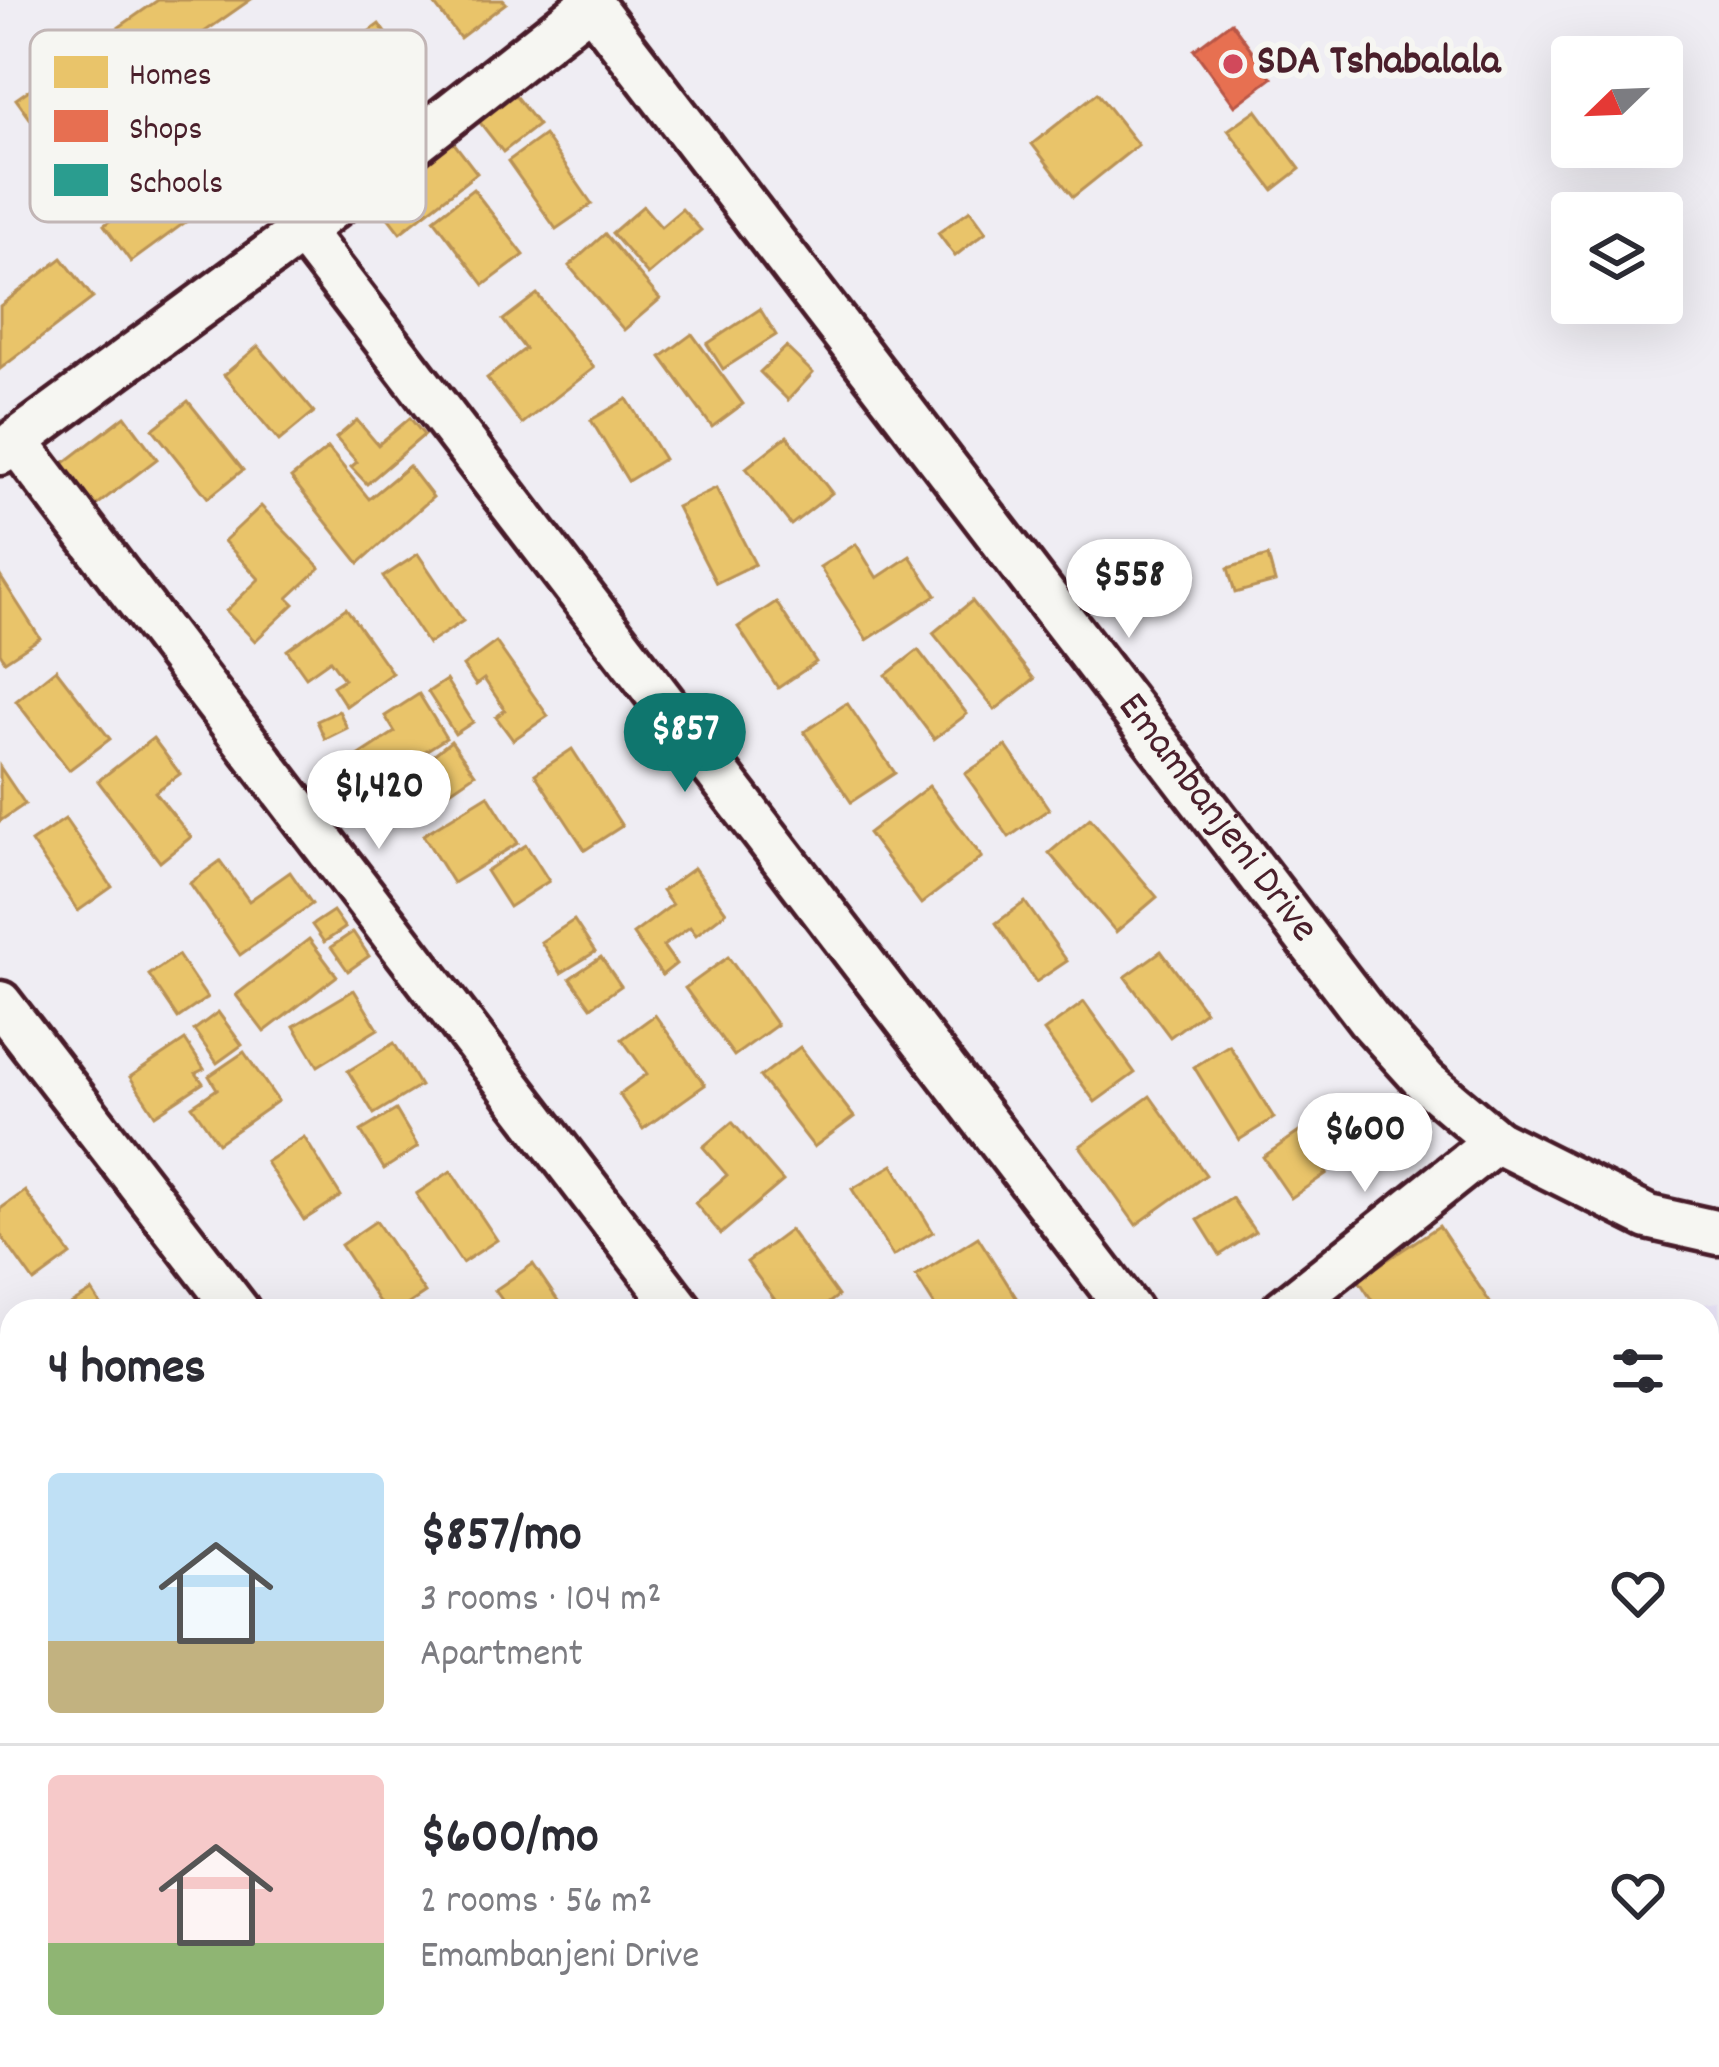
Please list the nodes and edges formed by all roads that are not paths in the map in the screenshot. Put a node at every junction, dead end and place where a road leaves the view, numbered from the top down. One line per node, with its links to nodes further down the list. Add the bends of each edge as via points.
1 (589, 2): 2 (street); 7 (street, Emambanjeni Drive, via 1369,1018 1426,1082)
2 (426, 132)
3 (313, 222): 4 (street)
4 (302, 231): 5 (street); 11 (street)
5 (8, 447): 10 (street)
6 (0, 1003): 9 (street)
7 (1496, 1141): 8 (street, Emambanjeni Drive, via 1648,1216); 12 (street)
8 (1719, 1233)
9 (229, 1299)
10 (672, 1299)
11 (1121, 1299)
12 (1297, 1299)

